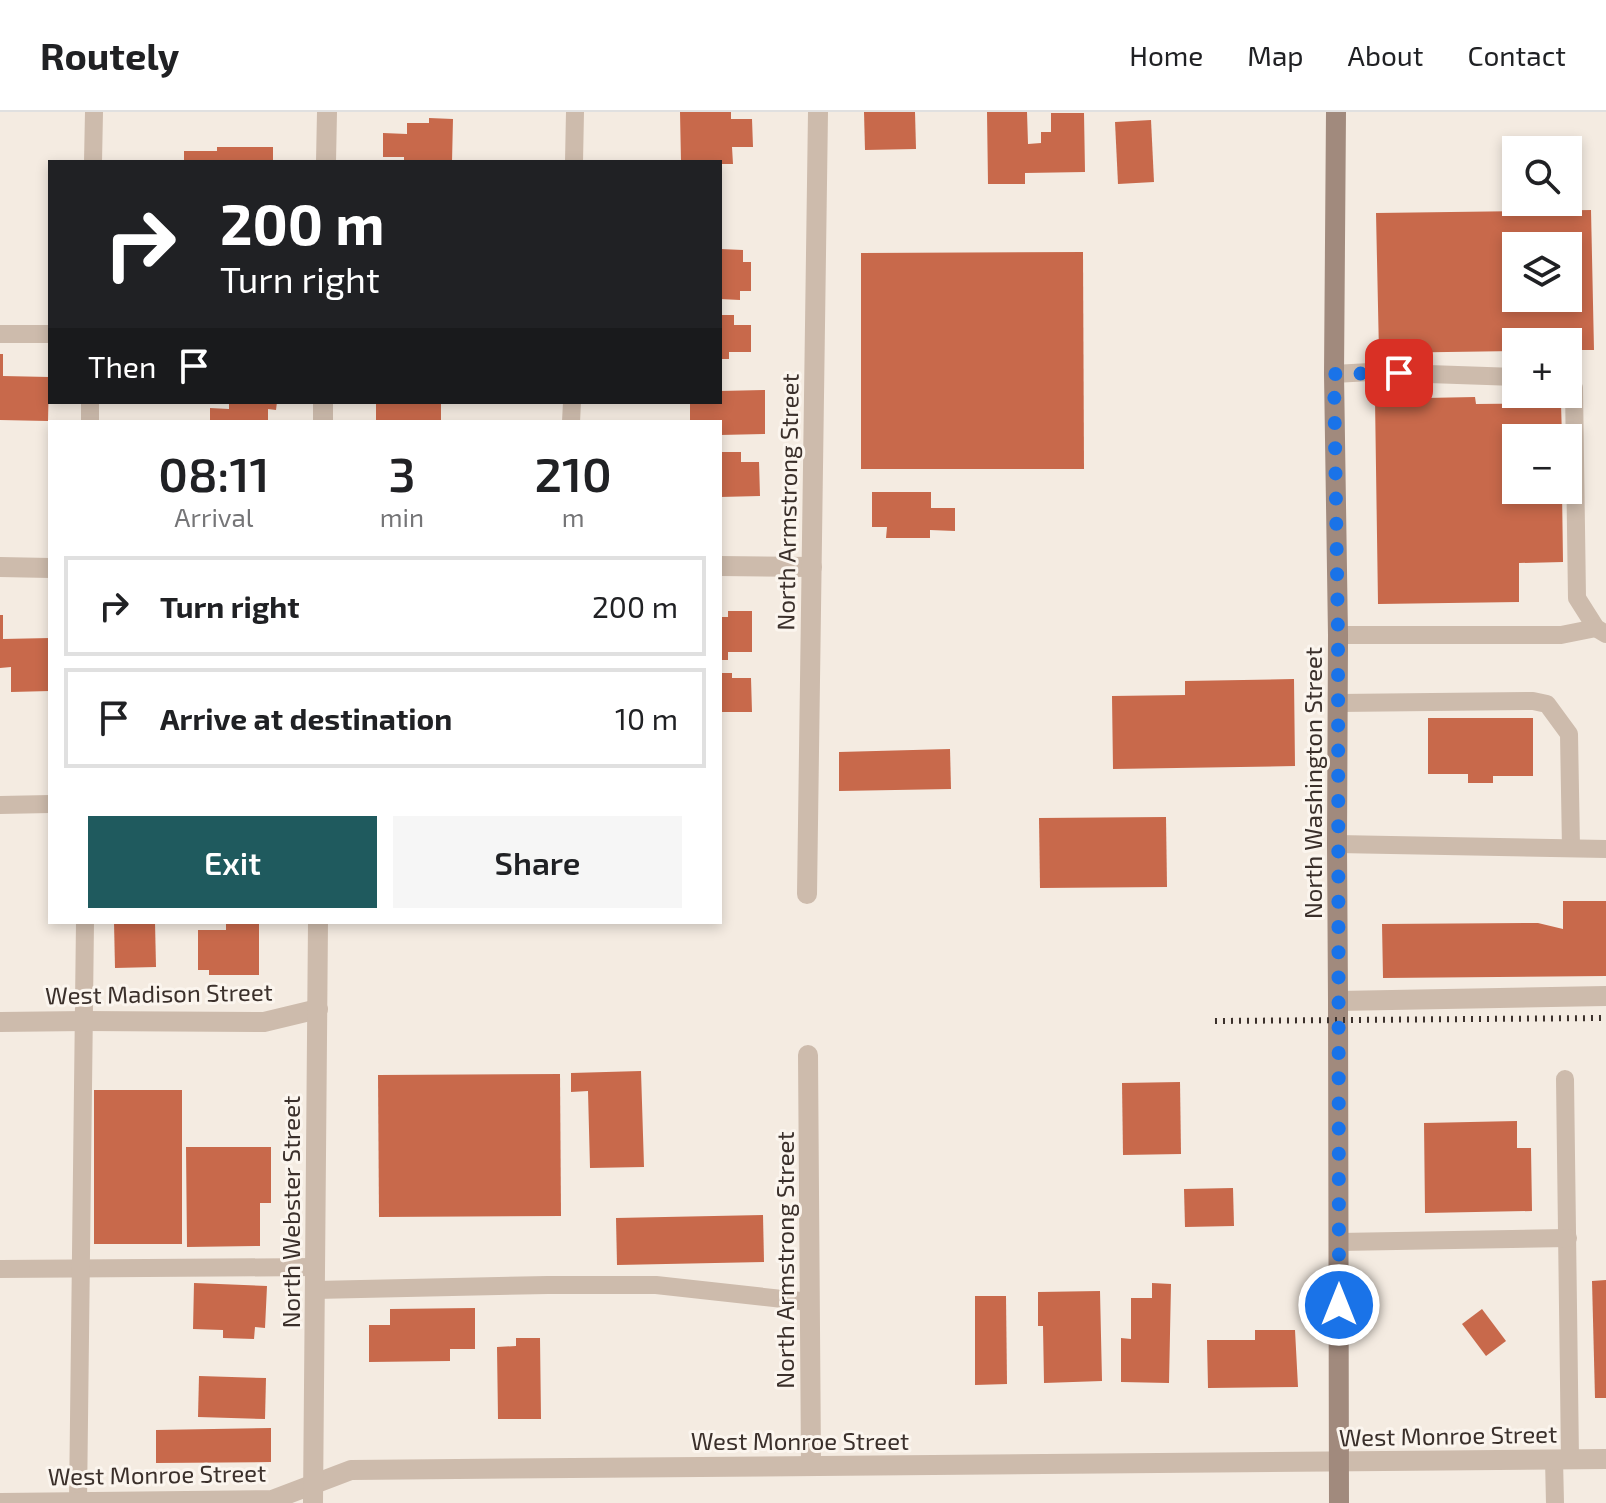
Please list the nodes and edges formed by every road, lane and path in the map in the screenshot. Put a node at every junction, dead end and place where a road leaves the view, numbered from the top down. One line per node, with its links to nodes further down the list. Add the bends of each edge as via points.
1 (94, 112): 6 (lane)
2 (327, 112): 7 (street)
3 (575, 112): 8 (lane)
4 (818, 112): 16 (street, North Armstrong Street)
5 (1336, 112): 11 (main road, North Washington Street)
6 (93, 160)
7 (326, 160)
8 (574, 160)
9 (0, 334): 10 (lane)
10 (48, 334)
11 (1334, 374): 12 (lane); 19 (main road, North Washington Street)
12 (1502, 377)
13 (1574, 408): 18 (lane, via 1577,598)
14 (722, 566): 16 (street)
15 (0, 567): 17 (street)
16 (812, 567): 26 (street, North Armstrong Street)
17 (48, 568)
18 (1601, 631): 19 (lane)
19 (1338, 635): 20 (main road, North Washington Street)
20 (1338, 703): 23 (main road, North Washington Street); 24 (lane, via 1547,704 1569,734)
21 (48, 804): 22 (lane)
22 (0, 805)
23 (1337, 844): 24 (lane); 30 (main road, North Washington Street)
24 (1571, 848): 25 (lane)
25 (1606, 849)
26 (807, 894)
27 (85, 924): 32 (lane)
28 (318, 924): 31 (street, North Webster Street)
29 (1606, 996): 30 (street)
30 (1338, 1001): 37 (main road, North Washington Street)
31 (318, 1009): 32 (street, West Madison Street, via 264,1022); 38 (street, North Webster Street)
32 (84, 1021): 33 (street, West Madison Street); 40 (lane)
33 (0, 1022)
34 (808, 1055): 42 (street, North Armstrong Street)
35 (1565, 1079): 36 (lane)
36 (1568, 1238): 37 (lane); 43 (lane)
37 (1339, 1242): 45 (main road, North Washington Street)
38 (315, 1267): 40 (lane); 41 (street, North Webster Street)
39 (0, 1269): 40 (lane)
40 (81, 1269): 48 (lane)
41 (315, 1290): 42 (lane, via 656,1285); 47 (street, North Webster Street)
42 (810, 1302): 46 (street, North Armstrong Street)
43 (1562, 1459): 44 (street, West Monroe Street); 45 (street, West Monroe Street); 51 (lane)
44 (1606, 1459)
45 (1338, 1462): 46 (street, West Monroe Street); 50 (main road, North Washington Street)
46 (811, 1465): 47 (street, West Monroe Street, via 351,1470)
47 (313, 1493): 48 (street, West Monroe Street, via 272,1500)
48 (78, 1502): 49 (street, West Monroe Street)
49 (0, 1503)
50 (1339, 1503)
51 (1555, 1503)

